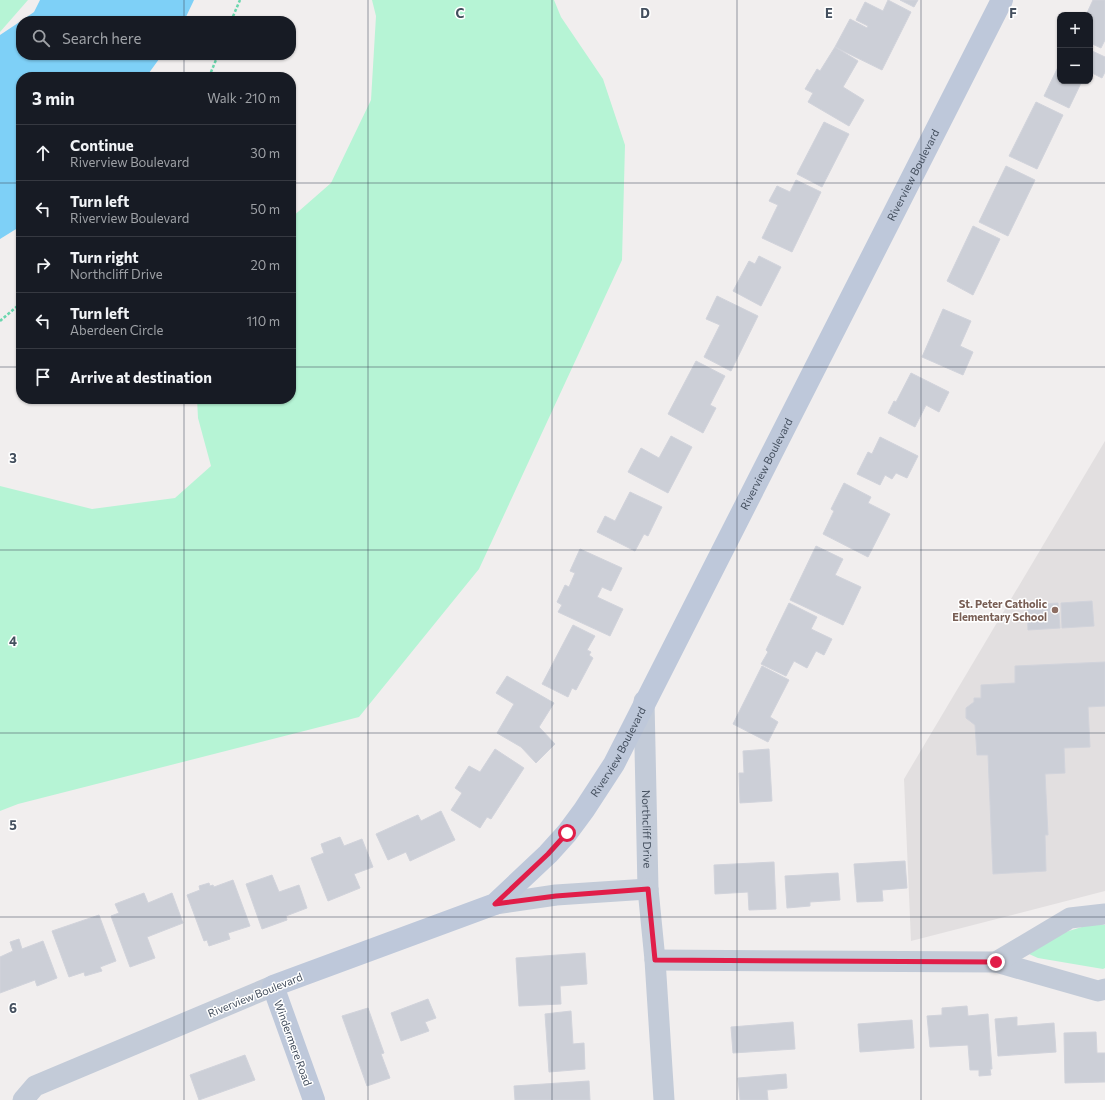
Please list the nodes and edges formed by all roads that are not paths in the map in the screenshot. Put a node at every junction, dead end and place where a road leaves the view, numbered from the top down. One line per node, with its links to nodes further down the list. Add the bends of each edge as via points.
1 (1002, 0): 2 (street, Riverview Boulevard)
2 (644, 701): 3 (street, Northcliff Drive); 4 (street, Riverview Boulevard, via 614,764 584,810 548,854)
3 (648, 889): 4 (street, Riverview Boulevard, via 556,896); 6 (street, Northcliff Drive)
4 (495, 904): 8 (street, Riverview Boulevard)
5 (1105, 914): 7 (street, via 1070,918)
6 (655, 960): 7 (street); 12 (street, Northcliff Drive)
7 (996, 962): 9 (street, via 1098,991)
8 (273, 986): 10 (street, Riverview Boulevard, via 35,1086); 11 (street, Windermere Road)
9 (1105, 990)
10 (23, 1100)
11 (314, 1100)
12 (664, 1100)

